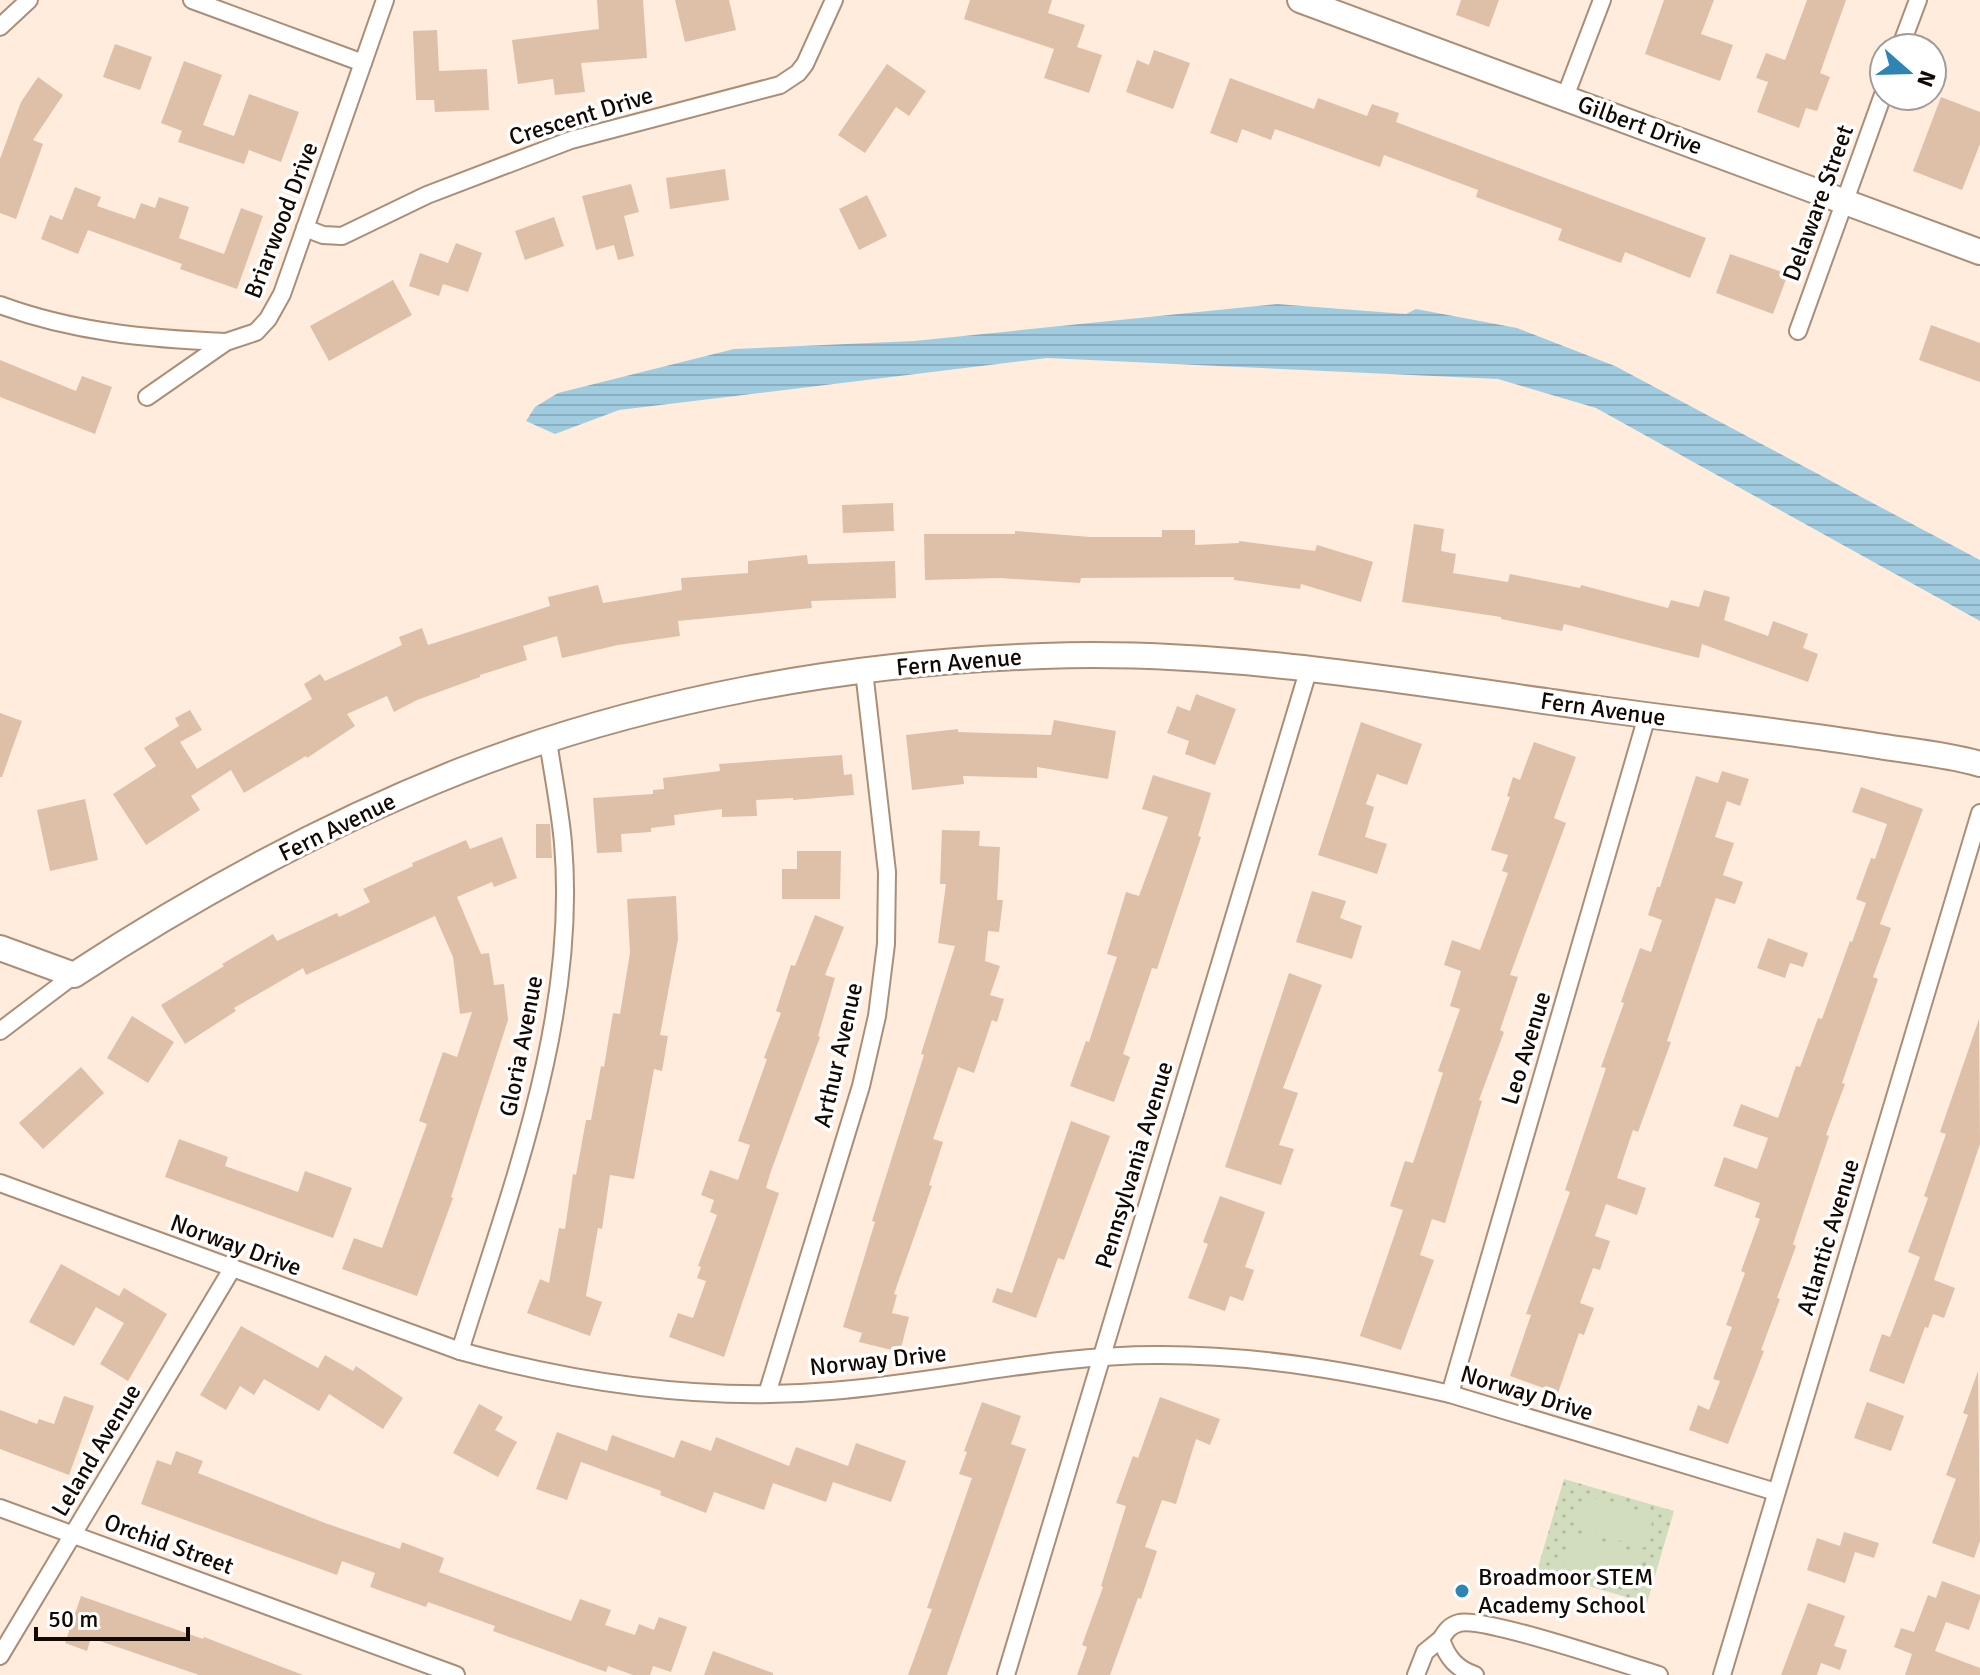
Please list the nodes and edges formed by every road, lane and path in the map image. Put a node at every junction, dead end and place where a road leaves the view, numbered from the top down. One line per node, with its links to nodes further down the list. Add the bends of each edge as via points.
1 (29, 0): 8 (street)
2 (192, 0): 10 (street)
3 (385, 0): 10 (street, Briarwood Drive)
4 (834, 0): 14 (street, Crescent Drive, via 805,64 780,85 571,140 427,195 342,236)
5 (1300, 0): 11 (street, Gilbert Drive)
6 (1602, 0): 11 (street)
7 (1918, 0): 9 (street)
8 (0, 27)
9 (1906, 32)
10 (363, 63): 14 (street, Briarwood Drive)
11 (1565, 97): 13 (street, Gilbert Drive)
12 (1876, 112): 13 (street, Delaware Street)
13 (1843, 201): 15 (street, Gilbert Drive); 17 (street, Delaware Street)
14 (305, 228): 18 (street, Briarwood Drive, via 268,319 256,332)
15 (1980, 252)
16 (0, 305): 18 (street, via 89,329)
17 (1798, 331)
18 (226, 342): 19 (street, Briarwood Drive)
19 (147, 397)
20 (1309, 668): 21 (street, Fern Avenue, via 1046,656); 22 (street, Fern Avenue); 32 (street, Pennsylvania Avenue)
21 (864, 671): 23 (street, Fern Avenue, via 649,712); 33 (street, Arthur Avenue, via 887,872 877,1016 861,1086)
22 (1647, 716): 24 (street, Fern Avenue); 34 (street, Leo Avenue)
23 (548, 741): 27 (street, Fern Avenue, via 365,811 238,875); 31 (street, Gloria Avenue, via 563,843 562,961 555,1015 530,1126)
24 (1980, 764)
25 (1980, 813): 35 (street, Atlantic Avenue)
26 (0, 948): 27 (street)
27 (74, 975): 28 (street)
28 (0, 1031)
29 (0, 1183): 30 (street, Norway Drive)
30 (232, 1269): 31 (street, Norway Drive); 37 (street, Leland Avenue)
31 (460, 1351): 33 (street, Norway Drive, via 599,1382)
32 (1101, 1357): 33 (street, Norway Drive, via 829,1392); 34 (street, Norway Drive, via 1211,1356 1306,1366); 41 (street, Pennsylvania Avenue)
33 (767, 1394)
34 (1450, 1394): 35 (street, Norway Drive)
35 (1776, 1492): 45 (street, Atlantic Avenue)
36 (0, 1508): 37 (street, Orchid Street)
37 (73, 1535): 39 (street, Leland Avenue); 40 (street, Orchid Street)
38 (1441, 1639): 42 (street, via 1425,1652); 43 (street, via 1459,1669); 44 (street, via 1448,1628 1462,1622 1491,1626)
39 (0, 1656)
40 (456, 1675)
41 (1006, 1675)
42 (1416, 1675)
43 (1475, 1675)
44 (1659, 1675)
45 (1722, 1675)

